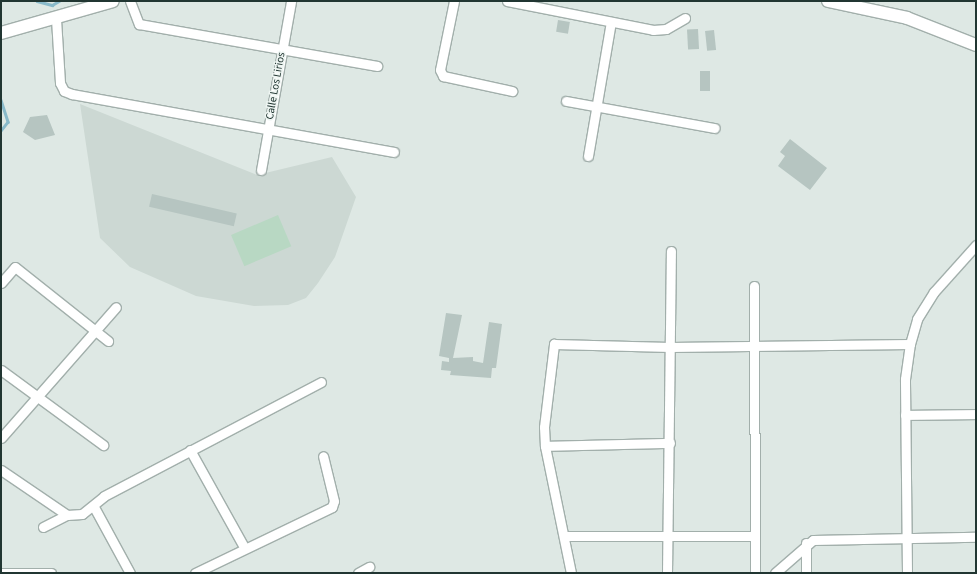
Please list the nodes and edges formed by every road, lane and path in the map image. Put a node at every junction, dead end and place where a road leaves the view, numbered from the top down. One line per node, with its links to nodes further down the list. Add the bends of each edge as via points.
1 (113, 1): 8 (street)
2 (130, 1): 12 (street, via 139,24)
3 (291, 1): 12 (street, Calle Los Lirios)
4 (454, 1): 14 (street, via 440,70 443,76)
5 (507, 1): 9 (street)
6 (828, 1): 11 (street, via 907,18)
7 (685, 18): 9 (street, via 666,28 653,30)
8 (56, 19): 10 (street); 17 (street, via 60,84 64,91)
9 (611, 22): 19 (street)
10 (1, 33)
11 (976, 45)
12 (282, 48): 13 (street); 17 (street, Calle Los Lirios)
13 (377, 66)
14 (512, 91)
15 (566, 102): 16 (street)
16 (715, 128)
17 (268, 131): 18 (street); 20 (street, Calle Los Lirios)
18 (394, 152)
19 (588, 156)
20 (261, 170)
21 (976, 245): 23 (street)
22 (670, 251): 31 (street)
23 (972, 256): 29 (street, via 934,292 918,319)
24 (1, 283): 27 (street, via 15,267)
25 (754, 286): 30 (street)
26 (116, 307): 27 (street)
27 (95, 330): 28 (street); 34 (street)
28 (108, 341)
29 (910, 344): 30 (street); 36 (street)
30 (753, 346): 31 (street); 48 (street)
31 (670, 347): 38 (street); 40 (street, via 554,344 544,427)
32 (1, 370): 34 (street)
33 (321, 382): 41 (street)
34 (38, 396): 37 (street); 39 (street)
35 (976, 414): 36 (street)
36 (905, 415): 49 (street)
37 (1, 438)
38 (670, 443): 40 (street); 51 (street)
39 (103, 445)
40 (545, 446): 47 (street)
41 (190, 450): 44 (street, via 104,496); 53 (street)
42 (323, 456): 53 (street, via 334,501 332,507)
43 (1, 470): 45 (street)
44 (94, 507): 45 (street, via 82,514); 57 (street)
45 (67, 515): 46 (street)
46 (43, 527)
47 (564, 536): 51 (street); 60 (street)
48 (752, 536): 51 (street); 62 (street)
49 (907, 536): 50 (street); 52 (street, via 828,538); 65 (street)
50 (976, 537)
51 (668, 538): 61 (street)
52 (806, 543): 63 (street); 64 (street)
53 (244, 547): 58 (street)
54 (369, 567): 59 (street)
55 (1, 573): 56 (street)
56 (51, 573)
57 (130, 573)
58 (195, 573)
59 (358, 573)
60 (571, 573)
61 (667, 573)
62 (755, 573)
63 (775, 573)
64 (806, 573)
65 (907, 573)

